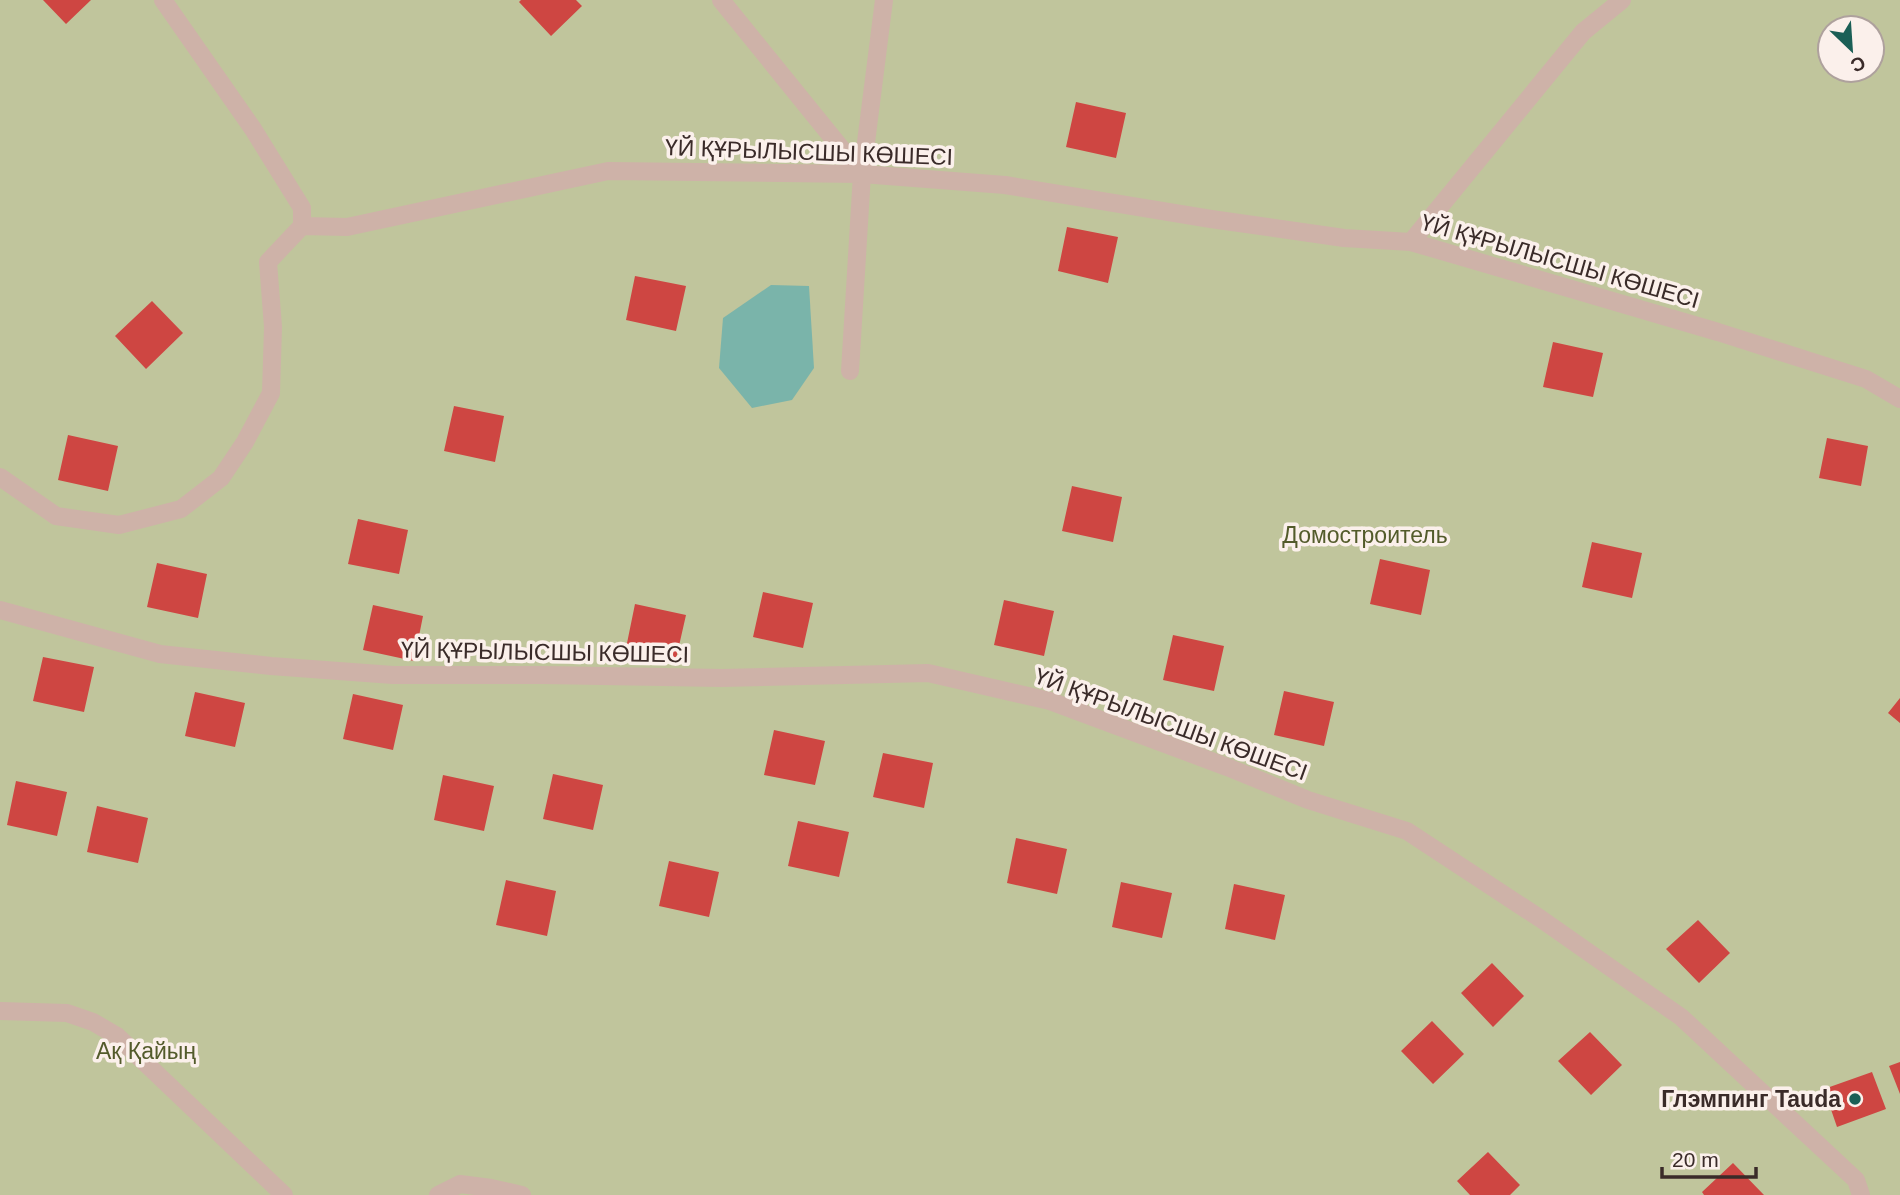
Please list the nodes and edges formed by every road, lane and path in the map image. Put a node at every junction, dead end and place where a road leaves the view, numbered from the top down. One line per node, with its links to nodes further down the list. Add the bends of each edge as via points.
1 (163, 0): 6 (street, via 254,129 302,208)
2 (721, 0): 5 (street)
3 (884, 0): 5 (street)
4 (1622, 0): 7 (street, via 1583,32)
5 (862, 174): 6 (street, ҮЙ ҚҰРЫЛЫСШЫ КӨШЕСІ, via 608,171 347,227); 7 (street, ҮЙ ҚҰРЫЛЫСШЫ КӨШЕСІ, via 1005,185 1344,238); 8 (street)
6 (302, 226): 10 (street, via 268,262 273,327 271,393 221,478 181,509 119,525 56,516)
7 (1411, 242): 9 (street, ҮЙ ҚҰРЫЛЫСШЫ КӨШЕСІ, via 1866,379)
8 (850, 371)
9 (1900, 399)
10 (0, 477)
11 (0, 610): 16 (street, ҮЙ ҚҰРЫЛЫСШЫ КӨШЕСІ, via 160,654 271,666 393,675 722,678 928,673 1050,701 1308,800 1407,831 1681,1017 1856,1180)
12 (0, 1011): 13 (street, via 67,1013 117,1036)
13 (284, 1195)
14 (438, 1195): 15 (street, via 460,1184)
15 (522, 1195)
16 (1861, 1195)

